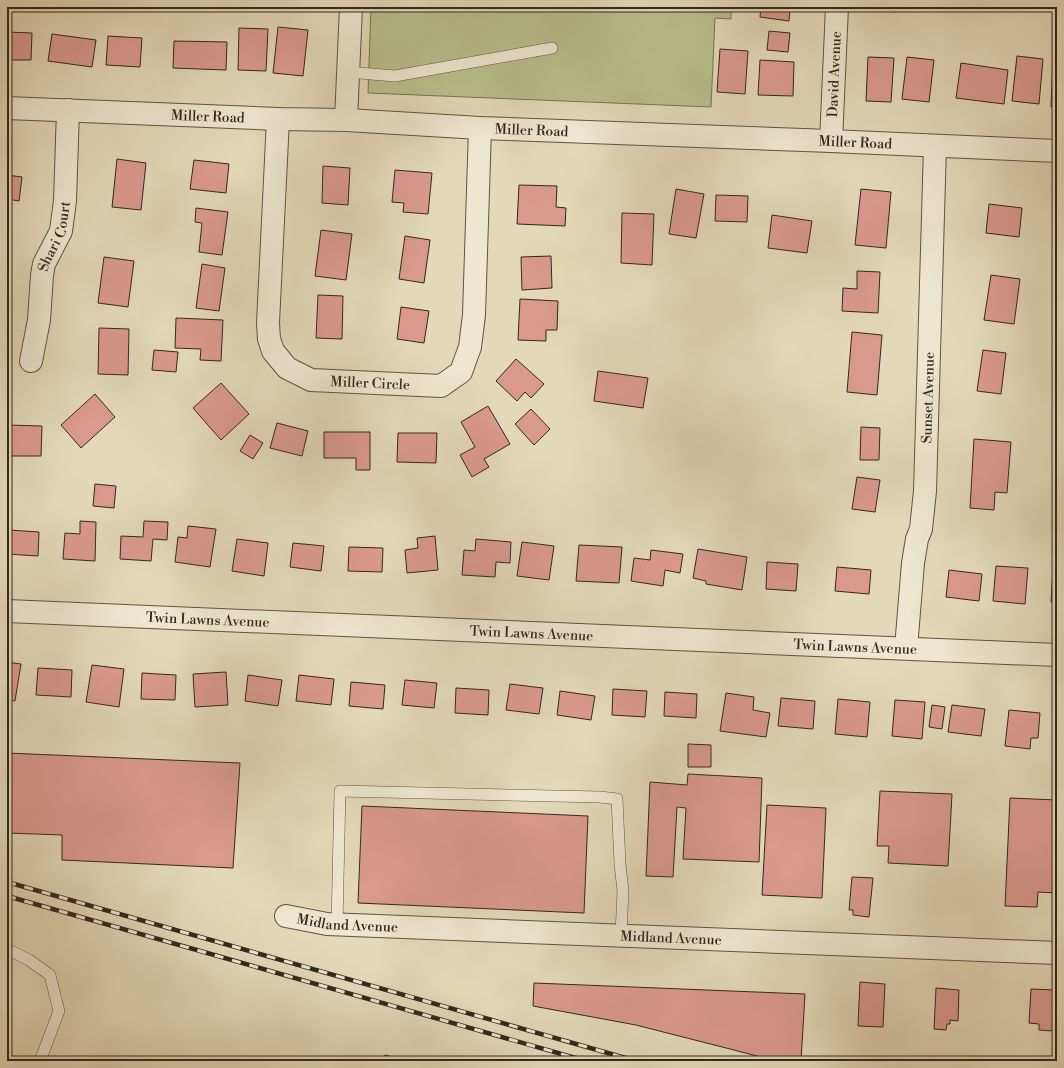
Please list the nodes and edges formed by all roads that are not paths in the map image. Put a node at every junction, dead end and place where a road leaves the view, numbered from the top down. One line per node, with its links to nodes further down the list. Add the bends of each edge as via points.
1 (351, 7): 4 (street)
2 (836, 7): 10 (street, David Avenue)
3 (552, 48): 4 (lane, via 395,76)
4 (348, 72): 8 (street)
5 (7, 108): 6 (street, Miller Road)
6 (68, 110): 7 (street, Miller Road); 13 (street, Shari Court, via 65,201 61,231 44,264 39,320)
7 (278, 118): 8 (street, Miller Road); 9 (street, Miller Circle, via 269,339 273,351 287,368 311,380 441,386 461,372 470,347 474,315)
8 (346, 120): 9 (street, Miller Road)
9 (480, 128): 10 (street, Miller Road)
10 (831, 141): 11 (street, Miller Road)
11 (935, 146): 12 (street, Miller Road); 15 (street, Sunset Avenue, via 925,491 921,529 916,539 913,563)
12 (1057, 152)
13 (31, 361)
14 (7, 611): 15 (street, Twin Lawns Avenue)
15 (906, 648): 16 (street, Twin Lawns Avenue)
16 (1057, 655)
17 (286, 916): 18 (street, Midland Avenue)
18 (337, 924): 19 (street, Midland Avenue); 19 (lane, via 340,791 600,797 617,799 623,891)
19 (621, 935): 21 (street, Midland Avenue)
20 (7, 949): 22 (lane, via 50,975 59,1011)
21 (1057, 953)
22 (40, 1061)

